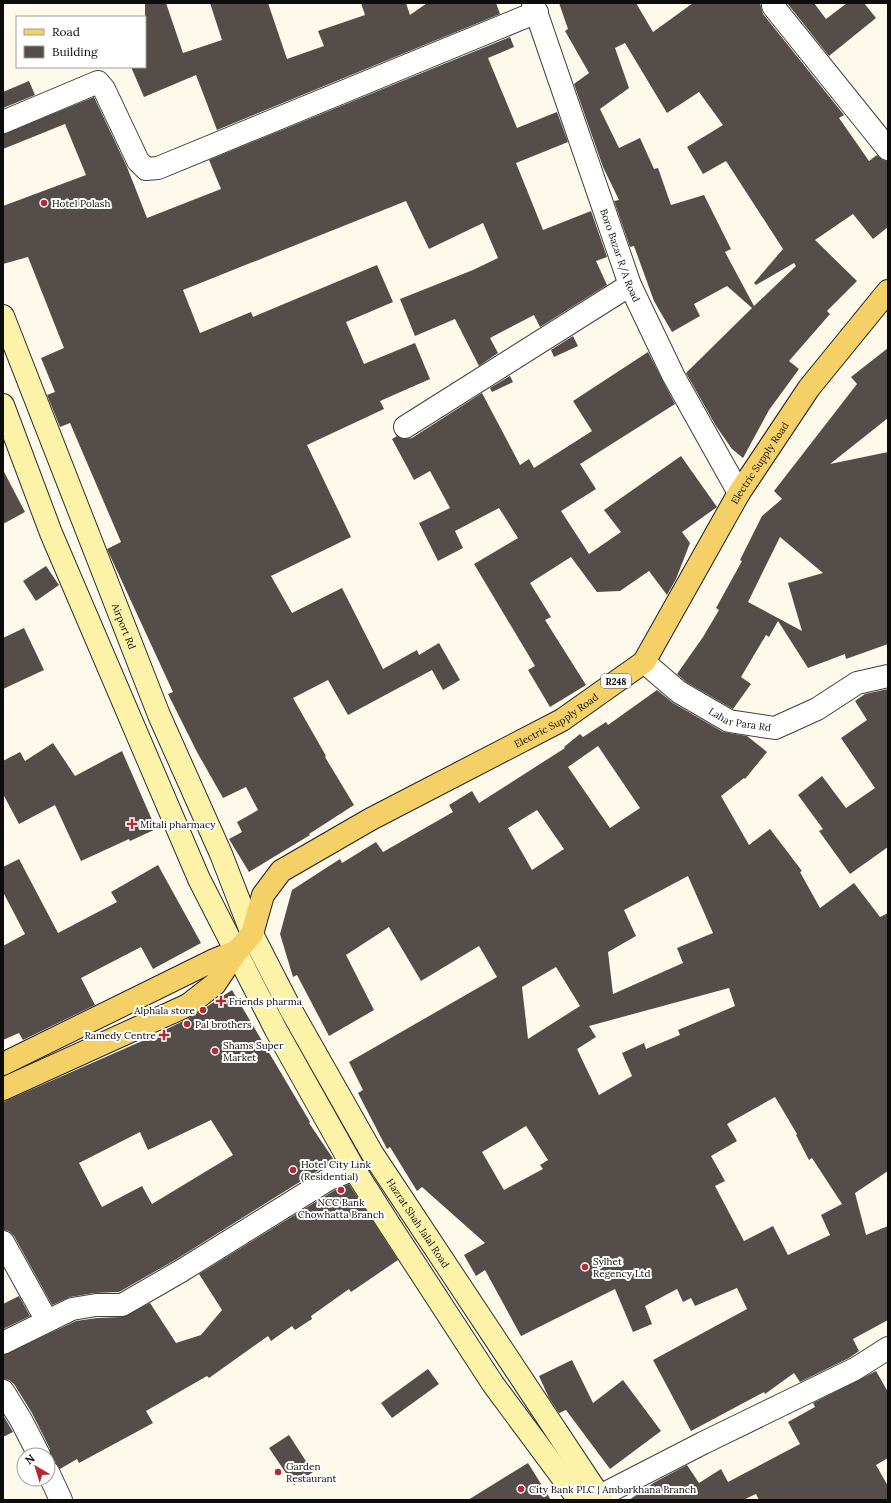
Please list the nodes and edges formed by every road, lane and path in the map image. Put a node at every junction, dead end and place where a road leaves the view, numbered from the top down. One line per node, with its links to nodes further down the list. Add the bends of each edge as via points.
1 (774, 3): 4 (street)
2 (535, 8): 3 (street, via 158,168 146,169 138,161 104,89 98,82); 5 (street, Boro Bazar R/A Road)
3 (3, 122)
4 (888, 149)
5 (630, 285): 9 (street); 10 (street, Boro Bazar R/A Road, via 673,375)
6 (888, 291): 10 (main road, Electric Supply Road / R248, via 809,388)
7 (3, 316): 13 (main road, Airport Rd, via 159,715 221,854)
8 (3, 405): 14 (main road, via 51,532 196,871)
9 (405, 427)
10 (739, 493): 11 (main road, Electric Supply Road / R248)
11 (644, 662): 12 (street, Lahar Para Rd, via 679,692 729,721 775,728 817,709 857,683); 13 (main road, Electric Supply Road / R248, via 562,720 371,819 281,871 263,895)
12 (888, 676)
13 (252, 934): 14 (main road, Electric Supply Road / R248); 25 (main road, Hazrat Shah Jalal Road, via 372,1153)
14 (237, 951): 15 (main road); 16 (main road, Electric Supply Road, via 215,984 188,1005); 17 (main road, via 276,1030)
15 (3, 1064)
16 (3, 1090)
17 (354, 1169): 19 (street, via 329,1179 122,1305 96,1305 72,1309); 25 (main road, via 493,1384)
18 (3, 1242): 19 (street)
19 (47, 1321): 20 (street)
20 (3, 1343)
21 (888, 1348): 25 (street, via 855,1369)
22 (3, 1391): 23 (street)
23 (35, 1447)
24 (55, 1487): 26 (street)
25 (594, 1499)
26 (61, 1500)

